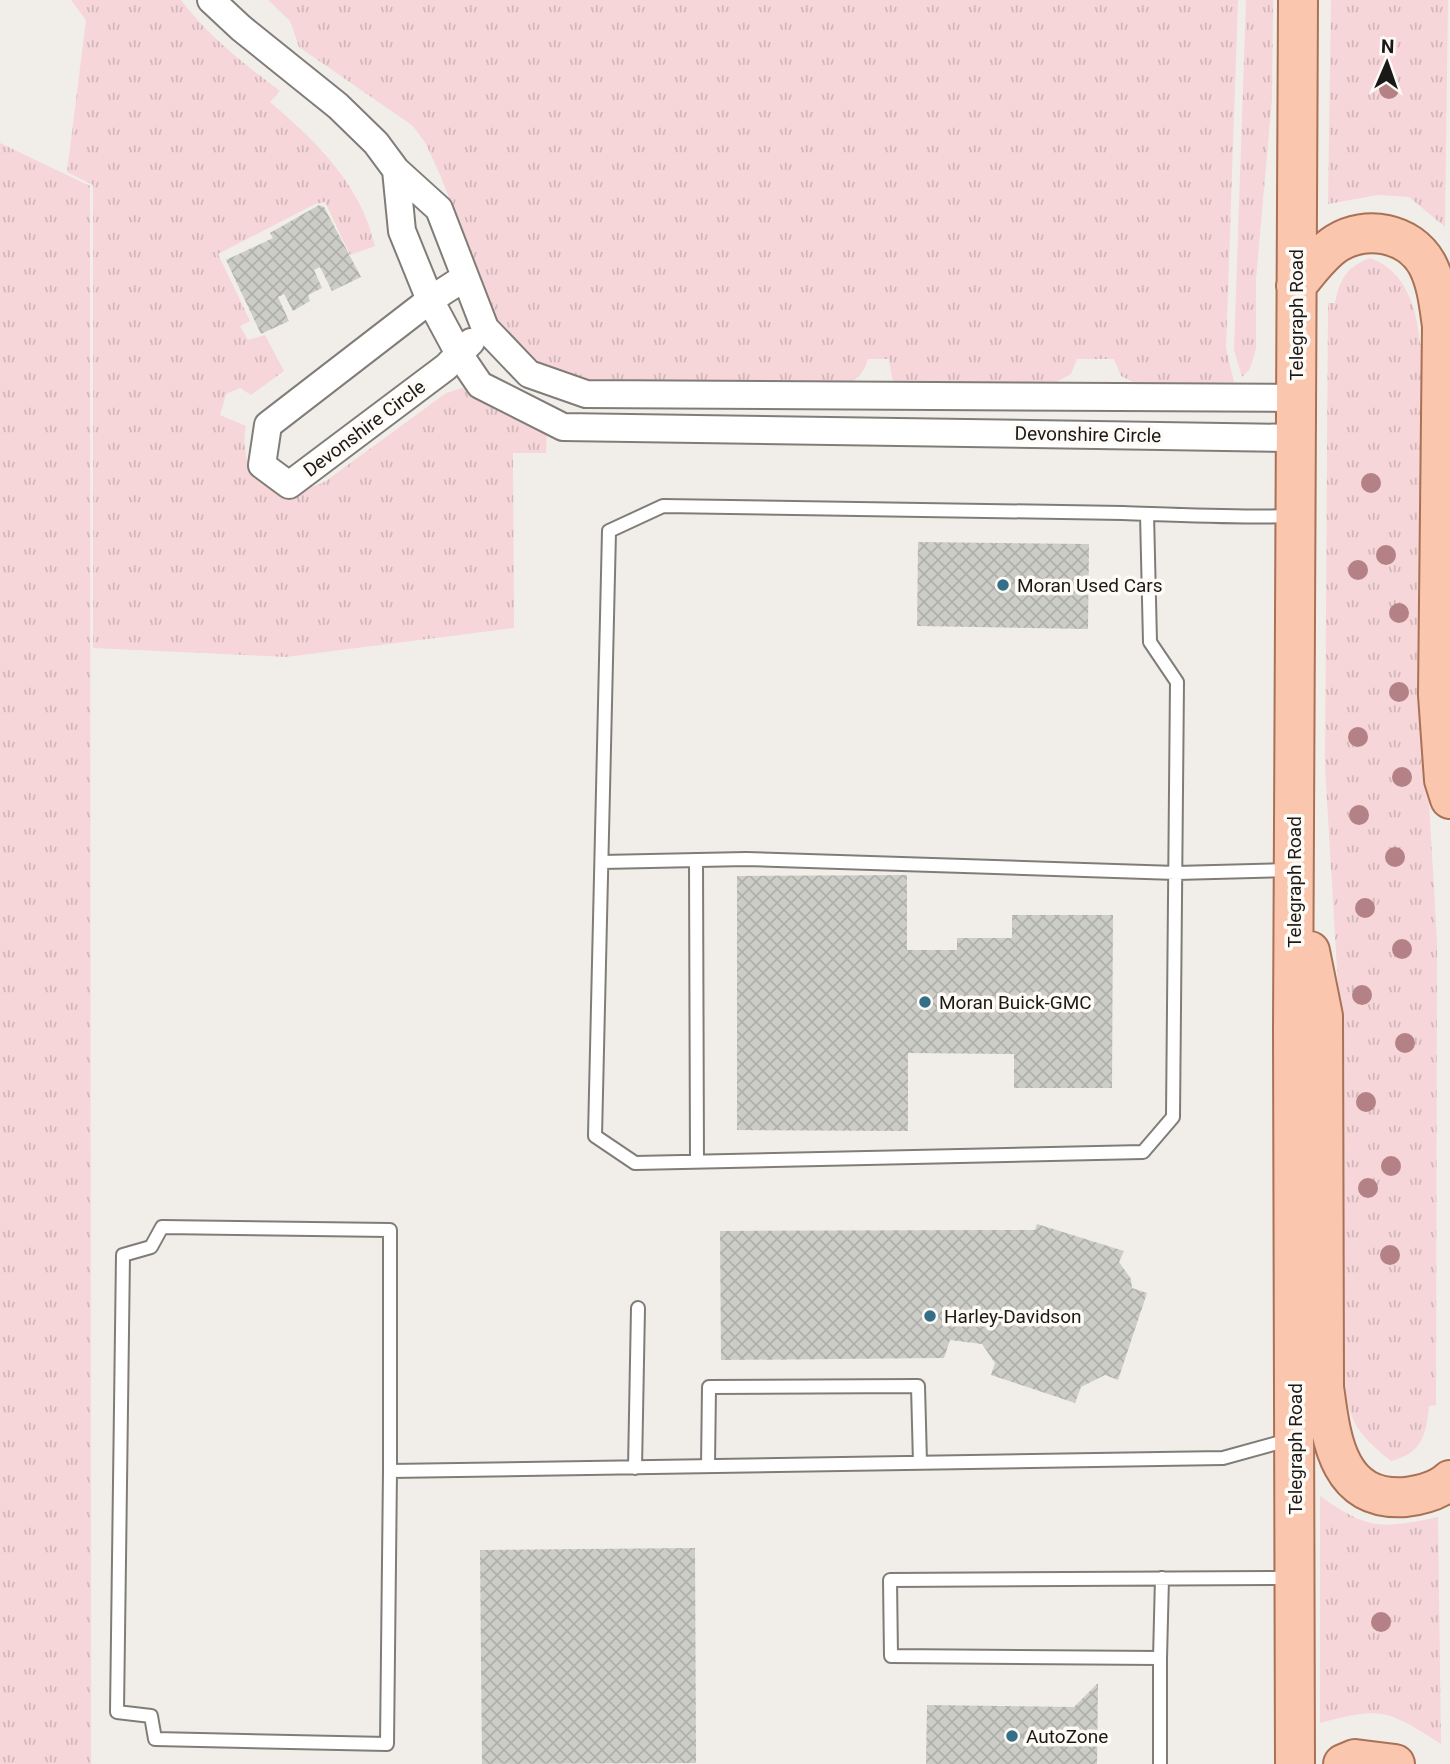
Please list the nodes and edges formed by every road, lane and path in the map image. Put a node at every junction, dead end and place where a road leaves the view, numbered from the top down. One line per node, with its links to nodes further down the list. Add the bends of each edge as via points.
1 (211, 0): 3 (street, Devonshire Circle, via 338,106)
2 (1298, 0): 5 (main road, Telegraph Road)
3 (396, 170): 4 (street, Devonshire Circle, via 439,209); 6 (street, Devonshire Circle, via 402,231)
4 (464, 278): 6 (street, Devonshire Circle); 7 (street, Devonshire Circle)
5 (1296, 286): 10 (main road, Telegraph Road); 15 (main road, via 1336,243 1361,233 1389,234 1410,245 1426,262 1436,286 1442,326 1438,695 1444,780)
6 (430, 300): 8 (street, Devonshire Circle); 8 (street, Devonshire Circle, via 268,425 261,465 289,485)
7 (485, 328): 8 (street, Devonshire Circle); 9 (street, Devonshire Circle, via 528,374 586,394)
8 (459, 354): 11 (street, Devonshire Circle, via 480,385 563,427)
9 (883, 396): 10 (street, Devonshire Circle); 11 (street)
10 (1295, 398): 12 (main road, Telegraph Road)
11 (880, 432): 12 (street, Devonshire Circle)
12 (1295, 438): 14 (main road, Telegraph Road)
13 (1147, 514): 14 (lane); 17 (lane, via 663,506 609,531); 19 (lane, via 1150,642 1177,682)
14 (1295, 516): 18 (main road, Telegraph Road)
15 (1450, 799)
16 (696, 860): 17 (lane); 19 (lane); 20 (lane)
17 (602, 862): 20 (lane, via 596,1136 635,1163)
18 (1294, 870): 19 (lane); 22 (main road, Telegraph Road); 27 (main road, via 1323,1016 1324,1387 1331,1444 1350,1480 1376,1493 1419,1496)
19 (1176, 873): 20 (lane, via 1173,1117 1143,1152)
20 (697, 1161)
21 (638, 1308): 25 (lane)
22 (1295, 1438): 23 (lane, via 1223,1458); 29 (main road, Telegraph Road)
23 (920, 1463): 24 (lane); 24 (lane, via 918,1386 709,1387)
24 (708, 1466): 25 (lane)
25 (635, 1468): 26 (lane)
26 (390, 1471): 26 (lane, via 390,1230 162,1227 151,1247 123,1255 117,1712 151,1716 155,1739 387,1744)
27 (1450, 1479)
28 (1162, 1578): 29 (lane); 30 (lane); 30 (lane, via 890,1580 891,1656)
29 (1295, 1578): 32 (main road, Telegraph Road)
30 (1160, 1658): 31 (lane)
31 (1160, 1764)
32 (1294, 1764)
33 (1343, 1764): 34 (main road, via 1355,1759)
34 (1395, 1764)

